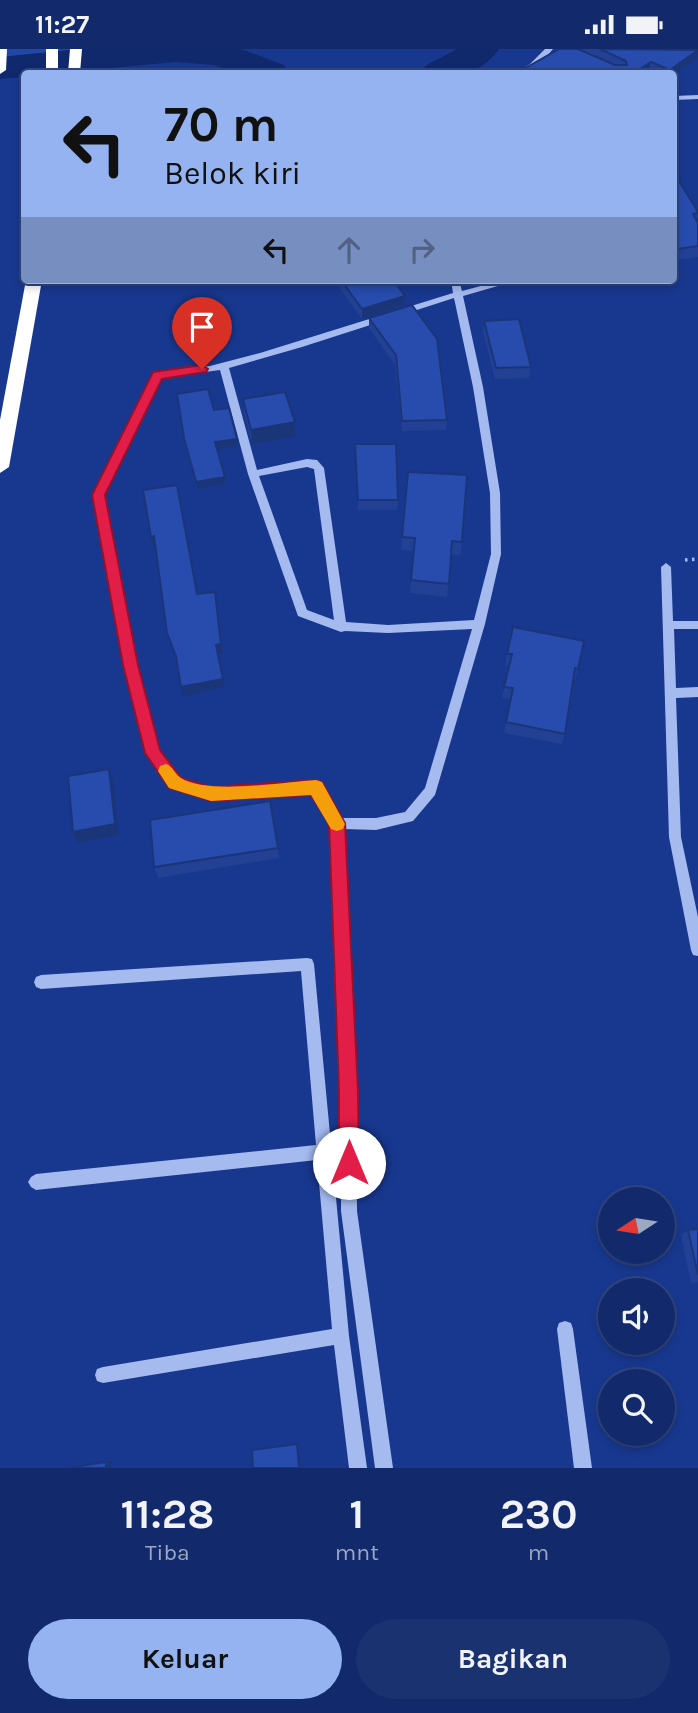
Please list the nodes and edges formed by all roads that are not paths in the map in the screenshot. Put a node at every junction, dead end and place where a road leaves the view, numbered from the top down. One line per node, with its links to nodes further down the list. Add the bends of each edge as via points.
1 (1, 49): 5 (highway)
2 (52, 49): 6 (highway)
3 (76, 49): 7 (highway)
4 (549, 49): 8 (street)
5 (0, 70)
6 (52, 70)
7 (74, 70)
8 (526, 70)
9 (698, 97): 10 (street)
10 (677, 98)
11 (33, 284): 16 (highway)
12 (456, 284): 14 (street)
13 (497, 284): 14 (street)
14 (458, 292): 15 (street, via 344,332); 19 (street, via 495,493 496,554)
15 (224, 366): 17 (street); 25 (street, via 157,375 98,495 146,728 153,753 175,783 211,794 316,787)
16 (0, 467)
17 (253, 474): 22 (street, via 302,613 318,623); 22 (street, via 307,463 319,468)
18 (666, 567): 20 (street)
19 (479, 624): 22 (street); 25 (street, via 431,792 410,817 376,824)
20 (668, 625): 21 (street); 24 (street)
21 (698, 625)
22 (341, 628)
23 (698, 692): 24 (street)
24 (670, 693): 26 (street, via 675,837)
25 (337, 823): 34 (street, via 349,1091 349,1210)
26 (698, 950)
27 (41, 982): 28 (street, via 307,964)
28 (324, 1152): 29 (street); 31 (street)
29 (36, 1182)
30 (565, 1329): 35 (street)
31 (341, 1336): 32 (street); 33 (street)
32 (103, 1375)
33 (359, 1468)
34 (384, 1468)
35 (583, 1468)

